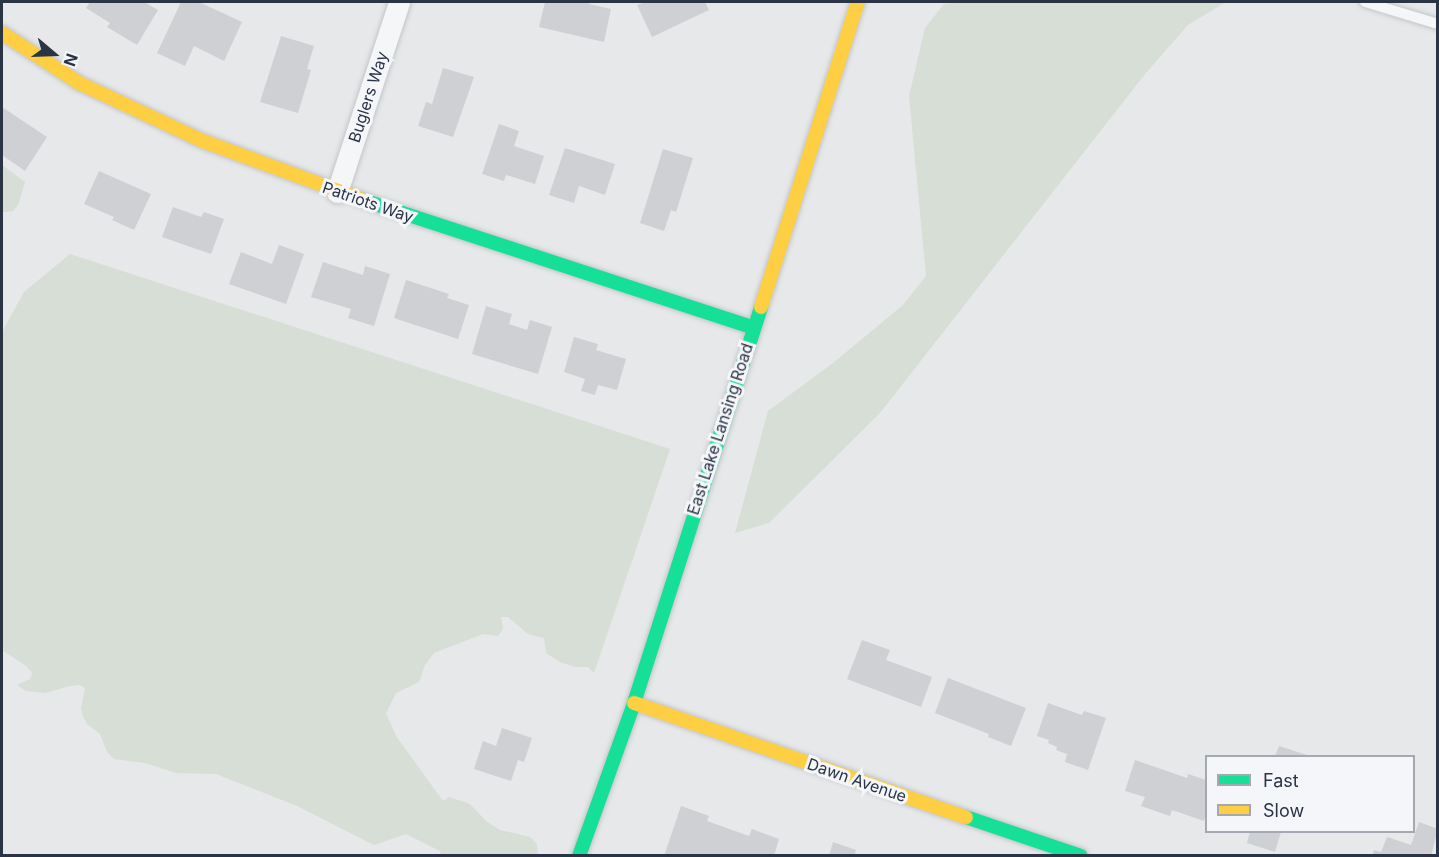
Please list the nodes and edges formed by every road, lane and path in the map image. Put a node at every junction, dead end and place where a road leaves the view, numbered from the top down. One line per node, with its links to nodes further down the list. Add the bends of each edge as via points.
1 (399, 2): 6 (street, Buglers Way)
2 (858, 2): 7 (street, East Lake Lansing Road)
3 (1365, 2): 4 (lane)
4 (1437, 24)
5 (2, 33): 6 (street, Patriots Way, via 79,83 117,102 203,141)
6 (337, 192): 7 (street, Patriots Way)
7 (753, 327): 8 (street, East Lake Lansing Road)
8 (634, 703): 9 (street, East Lake Lansing Road); 10 (street, Dawn Avenue)
9 (579, 855)
10 (1081, 855)

